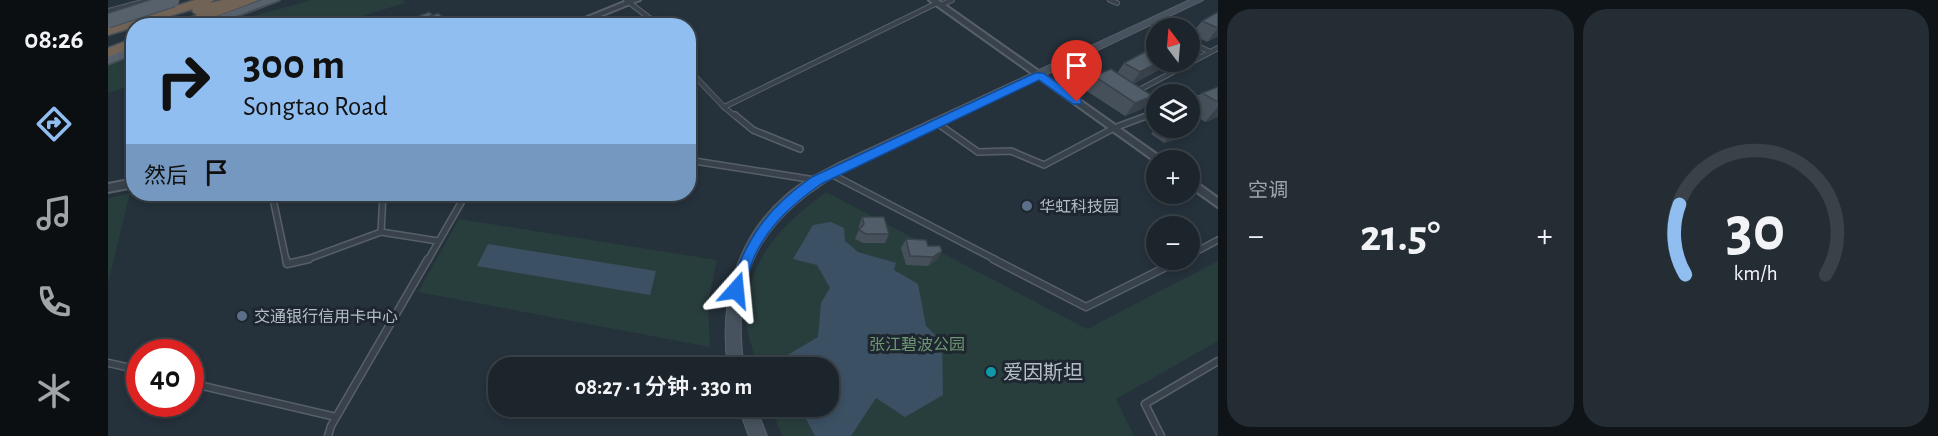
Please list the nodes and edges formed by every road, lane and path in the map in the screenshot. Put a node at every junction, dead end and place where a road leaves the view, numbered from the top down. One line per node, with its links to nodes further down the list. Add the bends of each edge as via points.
1 (150, 0): 15 (lane)
2 (160, 0): 15 (main road)
3 (173, 0): 15 (main road, bridge)
4 (182, 0): 15 (highway)
5 (208, 0): 16 (highway)
6 (235, 0): 17 (highway)
7 (253, 0): 18 (highway)
8 (273, 0): 19 (main road)
9 (952, 0): 13 (lane)
10 (1110, 0): 14 (lane)
11 (1198, 0): 22 (street)
12 (630, 1): 20 (street); 21 (lane)
13 (937, 3): 34 (street); 41 (lane)
14 (1117, 3)
15 (111, 14)
16 (150, 18)
17 (177, 18)
18 (200, 18)
19 (220, 18)
20 (588, 18)
21 (650, 18)
22 (1160, 18)
23 (126, 25): 25 (highway)
24 (1146, 25): 34 (street)
25 (108, 31)
26 (126, 33): 27 (highway)
27 (108, 39)
28 (126, 45): 33 (highway)
29 (1200, 47): 32 (lane)
30 (1218, 48): 32 (lane)
31 (126, 51): 33 (main road)
32 (1210, 52): 36 (lane)
33 (108, 55)
34 (1039, 75): 43 (street); 44 (street)
35 (696, 77): 41 (lane)
36 (1150, 84)
37 (1146, 86): 40 (lane, via 1141,89)
38 (1209, 94): 39 (lane)
39 (1200, 97)
40 (1146, 100)
41 (724, 107): 45 (lane, via 753,130)
42 (1146, 117): 44 (lane)
43 (937, 123): 44 (lane, via 978,152 1011,151 1044,165); 48 (street)
44 (1114, 129): 46 (street)
45 (800, 149)
46 (1146, 151)
47 (696, 161): 49 (lane)
48 (829, 174): 49 (street); 61 (lane, via 1086,307)
49 (817, 180): 62 (street, via 777,211 748,254 732,310)
50 (126, 185): 51 (street)
51 (108, 188)
52 (1200, 190): 56 (street)
53 (274, 201): 57 (lane, via 287,264)
54 (383, 201): 57 (lane)
55 (462, 201): 59 (lane)
56 (1218, 203)
57 (381, 232): 59 (lane)
58 (1218, 240): 60 (lane)
59 (438, 241): 67 (lane)
60 (1200, 250)
61 (1160, 270)
62 (735, 357)
63 (1218, 361): 71 (lane, via 1145,405)
64 (108, 363): 65 (lane)
65 (126, 367)
66 (204, 386): 67 (lane)
67 (336, 417): 69 (lane)
68 (750, 417): 70 (street)
69 (328, 436)
70 (758, 436)
71 (1161, 436)

